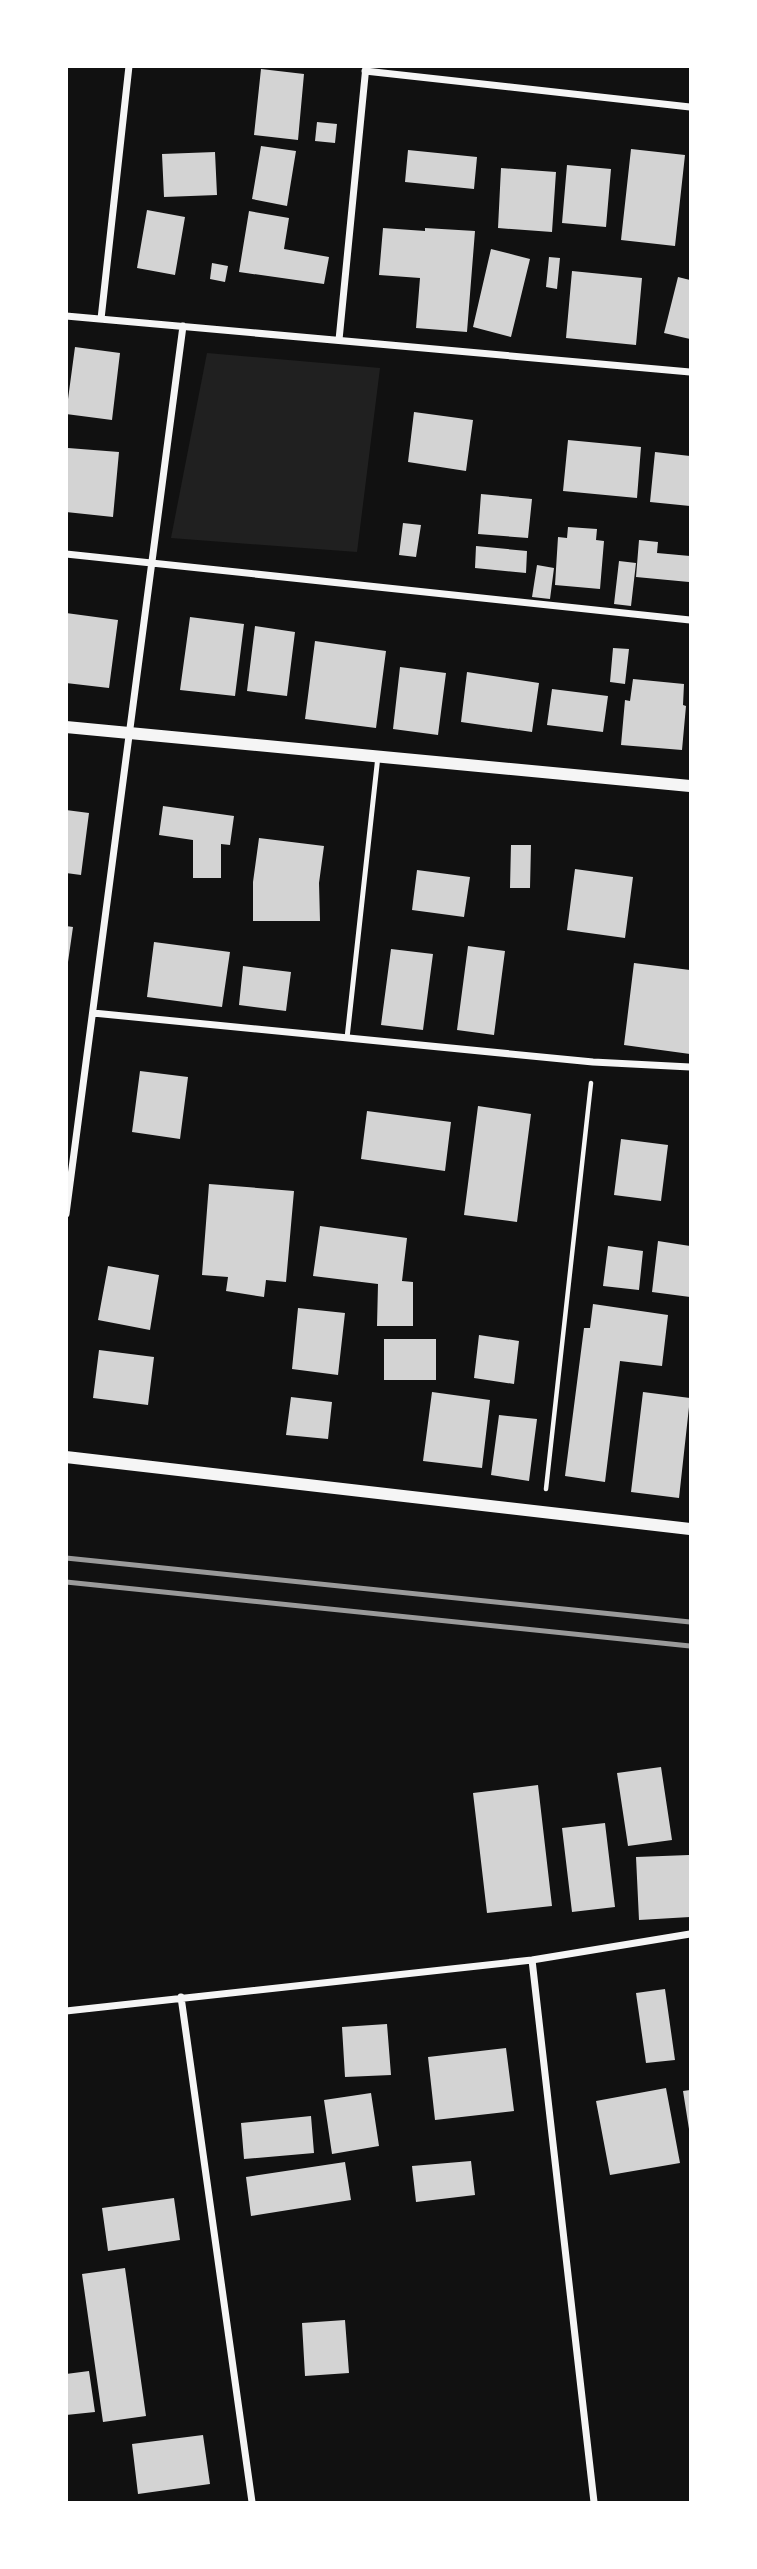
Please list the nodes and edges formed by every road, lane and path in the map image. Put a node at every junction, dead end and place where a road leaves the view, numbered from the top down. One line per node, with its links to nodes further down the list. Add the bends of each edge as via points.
1 (130, 66): 5 (street)
2 (365, 69): 3 (street); 7 (street)
3 (691, 107)
4 (66, 316): 5 (street)
5 (101, 319): 6 (street)
6 (183, 326): 7 (street); 10 (street)
7 (339, 340): 8 (street)
8 (691, 372)
9 (66, 554): 10 (street)
10 (152, 562): 11 (street); 13 (street)
11 (691, 620)
12 (66, 727): 13 (street)
13 (129, 732): 14 (street); 16 (street)
14 (378, 756): 15 (street); 17 (lane)
15 (691, 786)
16 (93, 1013): 17 (street); 20 (street)
17 (347, 1038): 18 (street)
18 (593, 1062): 19 (street); 23 (path)
19 (691, 1067)
20 (70, 1156): 21 (street)
21 (66, 1214)
22 (66, 1457): 23 (street)
23 (543, 1512): 24 (street)
24 (691, 1529)
25 (691, 1934): 26 (street)
26 (532, 1960): 27 (street); 30 (street)
27 (181, 1997): 28 (street); 29 (street)
28 (66, 2011)
29 (252, 2502)
30 (594, 2502)

